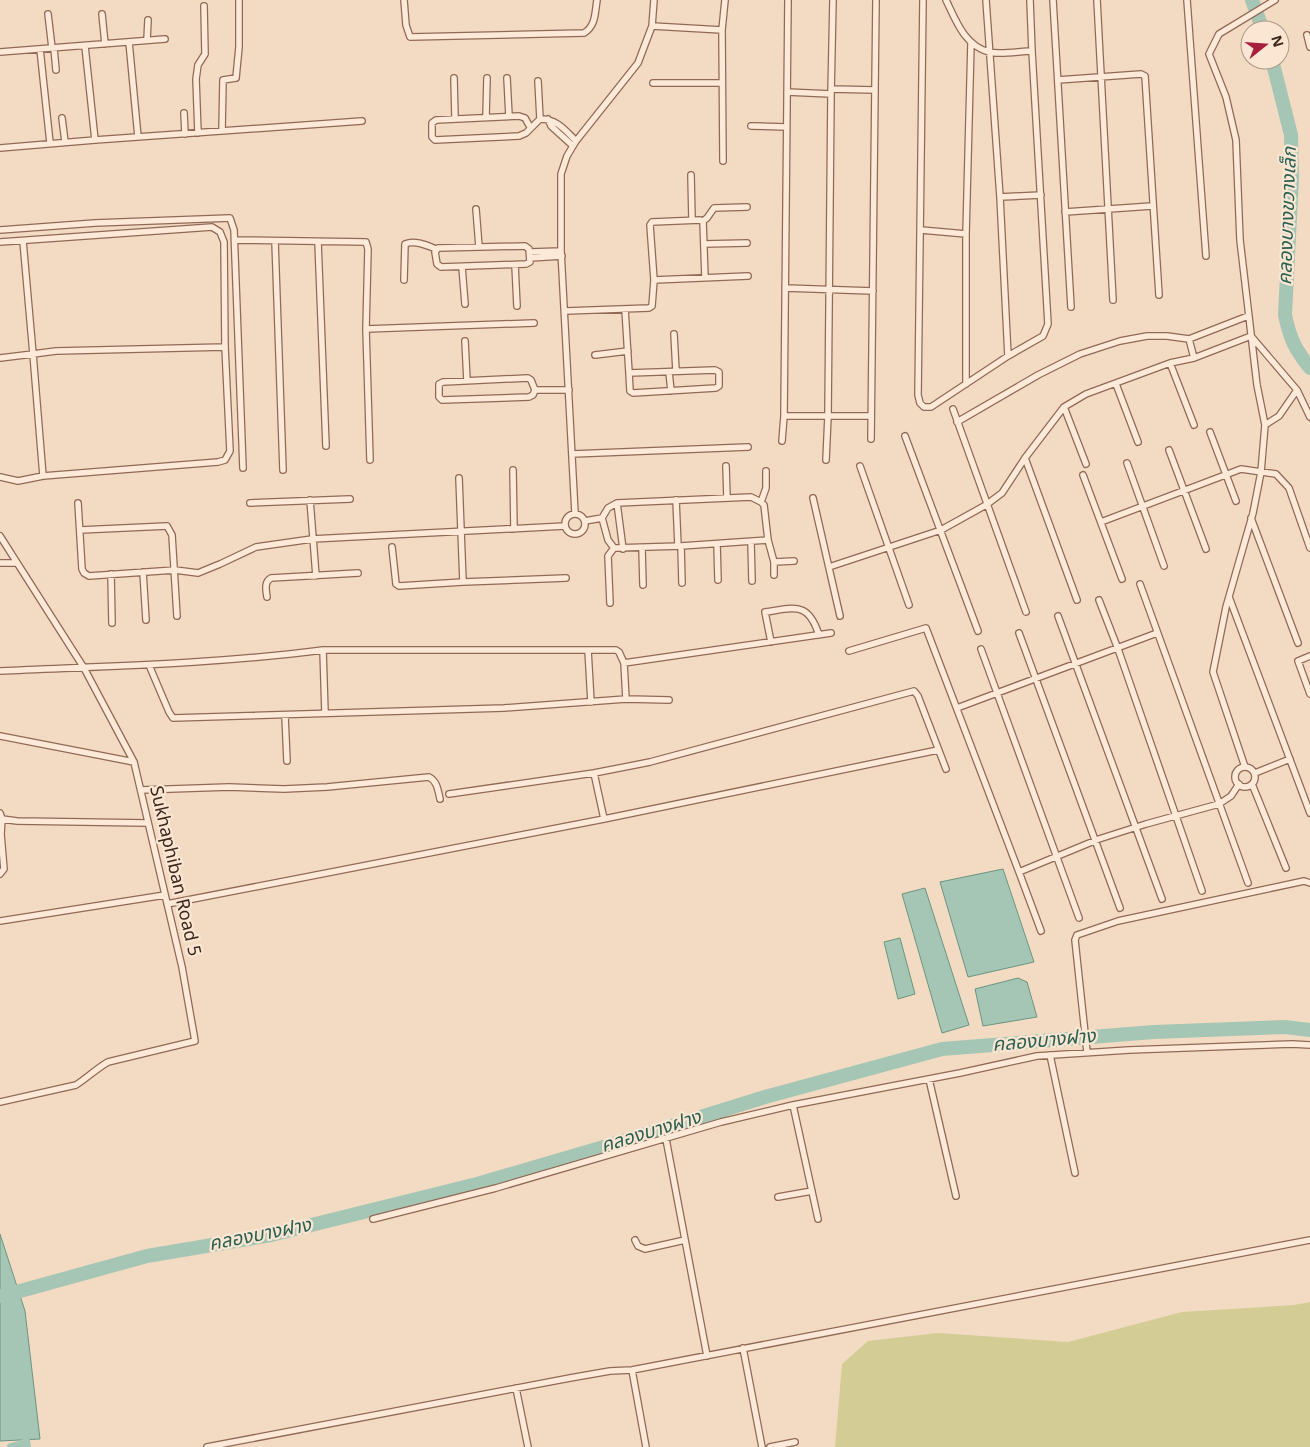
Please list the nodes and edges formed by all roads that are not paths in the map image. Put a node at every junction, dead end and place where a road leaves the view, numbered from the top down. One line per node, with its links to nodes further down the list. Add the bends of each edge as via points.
1 (239, 0): 58 (street, via 236,78 223,80)
2 (404, 0): 3 (street, via 410,37 584,33 593,24)
3 (597, 0)
4 (654, 0): 21 (street)
5 (724, 0): 22 (street)
6 (788, 0): 47 (street)
7 (833, 0): 46 (street)
8 (876, 0): 45 (street)
9 (923, 0): 79 (street)
10 (946, 0): 27 (street)
11 (986, 0): 35 (street)
12 (1030, 0): 33 (street)
13 (1053, 0): 41 (street)
14 (1097, 0): 40 (street)
15 (1188, 0): 92 (street)
16 (1275, 0): 109 (street, via 1219,34 1209,54 1226,97 1236,140 1240,240)
17 (204, 6): 59 (street, via 205,54 198,64 196,79)
18 (48, 14): 31 (street)
19 (102, 14): 28 (street)
20 (148, 20): 25 (street)
21 (652, 26): 22 (street); 65 (street, via 638,62)
22 (722, 30): 44 (street)
23 (1307, 35): 30 (street)
24 (165, 39): 25 (street)
25 (147, 40): 26 (street)
26 (129, 42): 28 (street); 61 (street)
27 (971, 43): 35 (street); 80 (street)
28 (105, 44): 29 (street)
29 (85, 46): 31 (street); 62 (street)
30 (1310, 47)
31 (53, 48): 32 (street); 36 (street)
32 (40, 49): 34 (street); 64 (street)
33 (1032, 51): 35 (street); 69 (street)
34 (0, 52)
35 (990, 52): 70 (street)
36 (56, 70)
37 (454, 78): 52 (street)
38 (487, 78): 50 (street)
39 (506, 78): 49 (street)
40 (1102, 78): 41 (street); 71 (street, via 1141,74 1145,78); 74 (street)
41 (1058, 80): 75 (street)
42 (538, 81): 53 (street)
43 (653, 83): 44 (street)
44 (722, 83): 67 (street)
45 (875, 90): 46 (street); 101 (street)
46 (831, 91): 47 (street); 100 (street)
47 (787, 92): 56 (street)
48 (184, 113): 60 (street)
49 (509, 116): 50 (street); 57 (street, via 525,118)
50 (486, 117): 52 (street)
51 (62, 118): 63 (street)
52 (456, 118): 57 (street, via 433,121 433,139 519,136)
53 (540, 119): 57 (street); 65 (street, via 556,122)
54 (362, 121): 58 (street)
55 (751, 126): 56 (street)
56 (786, 126): 99 (street)
57 (530, 127)
58 (222, 131): 59 (street)
59 (198, 133): 60 (street)
60 (185, 134): 61 (street)
61 (138, 137): 62 (street)
62 (95, 140): 63 (street)
63 (65, 142): 64 (street)
64 (50, 143): 66 (street)
65 (575, 143): 90 (street, via 561,174)
66 (0, 148)
67 (723, 161)
68 (691, 175): 76 (street)
69 (1041, 196): 70 (street); 120 (street, via 1048,324 1043,336)
70 (1000, 197): 120 (street)
71 (1152, 206): 74 (street); 102 (street)
72 (747, 207): 77 (street, via 714,208)
73 (476, 209): 88 (street)
74 (1109, 209): 75 (street); 103 (street)
75 (1065, 212): 106 (street)
76 (692, 220): 77 (street); 98 (street, via 650,225)
77 (702, 221): 87 (street)
78 (0, 230): 81 (street, via 228,218 232,221)
79 (921, 230): 80 (street); 128 (street, via 920,403 931,407)
80 (966, 234): 128 (street)
81 (235, 240): 83 (street); 159 (street)
82 (24, 241): 84 (street); 116 (street, via 212,228 220,232 224,242); 118 (street)
83 (276, 241): 85 (street); 160 (street)
84 (0, 242)
85 (318, 242): 111 (street, via 366,242); 148 (street)
86 (747, 243): 87 (street)
87 (704, 244): 96 (street)
88 (478, 248): 89 (street); 91 (street, via 525,246)
89 (436, 249): 94 (street, via 439,266); 97 (street, via 421,243 406,243)
90 (562, 254): 91 (street); 108 (street)
91 (530, 255): 93 (street, via 528,263)
92 (1206, 256)
93 (515, 265): 94 (street); 105 (street)
94 (462, 267): 104 (street)
95 (748, 276): 96 (street)
96 (705, 278): 98 (street)
97 (404, 280)
98 (654, 280): 107 (street, via 652,306)
99 (785, 288): 100 (street); 136 (street)
100 (828, 290): 101 (street); 137 (street)
101 (873, 291): 138 (street)
102 (1159, 295)
103 (1113, 300)
104 (465, 304)
105 (517, 306)
106 (1071, 306)
107 (625, 309): 108 (street); 117 (street)
108 (566, 311): 131 (street)
109 (1248, 316): 113 (street); 114 (street)
110 (534, 323): 111 (street)
111 (366, 329): 153 (street)
112 (674, 334): 124 (street)
113 (1251, 336): 122 (street); 132 (street); 142 (street)
114 (1189, 339): 122 (street); 140 (street, via 1147,336 1087,351)
115 (465, 341): 127 (street)
116 (225, 346): 118 (street); 166 (street, via 230,451 225,460)
117 (628, 352): 119 (street); 126 (street)
118 (32, 354): 121 (street); 166 (street)
119 (595, 355)
120 (1008, 356): 128 (street)
121 (0, 358)
122 (1194, 358): 123 (street)
123 (1170, 363): 129 (street); 141 (street)
124 (676, 371): 125 (street); 133 (street, via 715,370 719,372 719,386)
125 (669, 372): 126 (street); 133 (street)
126 (629, 373): 133 (street, via 631,392)
127 (467, 381): 130 (street, via 528,378); 130 (street, via 441,382 440,399 529,397)
128 (966, 384)
129 (1116, 384): 134 (street, via 1086,394); 147 (street)
130 (535, 390): 131 (street)
131 (569, 390): 151 (street)
132 (1296, 390): 139 (street); 142 (street, via 1279,416)
133 (671, 391)
134 (1064, 407): 152 (street); 155 (street)
135 (953, 409): 140 (street)
136 (784, 416): 137 (street); 146 (street)
137 (828, 416): 138 (street); 154 (street)
138 (872, 416): 145 (street)
139 (1310, 417)
140 (957, 422): 180 (street)
141 (1194, 425)
142 (1265, 425): 163 (street)
143 (1210, 432): 165 (street)
144 (905, 436): 190 (street)
145 (871, 439)
146 (782, 442)
147 (1138, 442)
148 (326, 446)
149 (748, 447): 151 (street)
150 (1169, 450): 169 (street)
151 (572, 454): 182 (street)
152 (1025, 458): 180 (street, via 1002,493); 227 (street)
153 (370, 460)
154 (826, 460)
155 (1086, 464)
156 (1127, 464): 181 (street)
157 (726, 466): 170 (street)
158 (860, 466): 201 (street)
159 (243, 468)
160 (283, 470)
161 (513, 470): 188 (street)
162 (766, 471): 176 (street, via 766,488)
163 (1261, 472): 165 (street, via 1241,469); 184 (street); 202 (street, via 1276,474 1289,488)
164 (1084, 474): 186 (street)
165 (1226, 474): 169 (street); 175 (street)
166 (43, 476): 167 (street, via 18,481)
167 (0, 477)
168 (459, 478): 191 (street)
169 (1184, 490): 181 (street); 204 (street)
170 (727, 498): 174 (street); 176 (street, via 752,497)
171 (813, 498): 210 (street)
172 (350, 499): 173 (street)
173 (310, 500): 178 (street); 193 (street)
174 (676, 500): 179 (street); 197 (street)
175 (1236, 501)
176 (760, 502): 194 (street, via 765,511)
177 (78, 503): 189 (street)
178 (250, 503)
179 (617, 503): 183 (street, via 608,508); 203 (street)
180 (986, 505): 190 (street); 231 (street)
181 (1142, 505): 186 (street); 209 (street)
182 (575, 513): 185 (street); 187 (street, via 568,517)
183 (602, 518): 185 (street); 199 (street, via 608,540)
184 (1251, 518): 226 (street); 243 (street)
185 (585, 521): 187 (street, via 584,529 578,534)
186 (1100, 522): 218 (street)
187 (565, 526): 188 (street)
188 (514, 529): 191 (street)
189 (80, 530): 211 (street, via 167,526 172,536); 214 (street, via 84,574)
190 (941, 530): 201 (street); 237 (street)
191 (461, 531): 193 (street); 221 (street)
192 (0, 536): 207 (street, Sukhaphiban Road 5)
193 (312, 539): 211 (street, via 256,547 198,573); 216 (street)
194 (768, 540): 195 (street); 206 (street)
195 (751, 542): 196 (street); 220 (street)
196 (717, 544): 197 (street); 219 (street)
197 (679, 546): 200 (street); 222 (street)
198 (392, 547): 221 (street, via 398,586)
199 (614, 548): 203 (street); 229 (street, via 608,556)
200 (642, 548): 203 (street); 224 (street)
201 (888, 548): 210 (street); 230 (street)
202 (1310, 548)
203 (623, 549)
204 (1206, 549)
205 (794, 561): 206 (street)
206 (774, 562): 215 (street)
207 (17, 563): 208 (street); 253 (street, Sukhaphiban Road 5)
208 (0, 564)
209 (1164, 566)
210 (829, 567): 233 (street)
211 (175, 570): 212 (street); 232 (street)
212 (143, 572): 214 (street); 235 (street)
213 (358, 573): 216 (street)
214 (110, 574): 236 (street)
215 (774, 575)
216 (316, 576): 225 (street, via 271,578 266,584)
217 (566, 578): 221 (street)
218 (1122, 579)
219 (718, 580)
220 (752, 581)
221 (463, 582)
222 (682, 583)
223 (1140, 584): 240 (street)
224 (644, 585)
225 (267, 597)
226 (1228, 597): 266 (street); 269 (street, via 1212,672)
227 (1078, 600)
228 (1099, 600): 244 (street)
229 (610, 603)
230 (909, 605)
231 (1026, 612)
232 (177, 616)
233 (840, 616)
234 (1058, 616): 252 (street)
235 (146, 620)
236 (112, 623)
237 (978, 632)
238 (831, 633): 241 (street)
239 (1019, 633): 255 (street)
240 (1158, 633): 244 (street); 278 (street)
241 (820, 635): 242 (street); 242 (street, via 817,626 803,610 765,612)
242 (771, 642): 250 (street)
243 (1298, 643)
244 (1118, 648): 252 (street); 280 (street)
245 (981, 649): 256 (street)
246 (323, 650): 247 (street); 251 (street, via 280,656); 262 (street)
247 (588, 650): 250 (street, via 616,650); 260 (street)
248 (849, 651): 261 (street, via 926,628)
249 (1310, 656): 257 (street, via 1298,661)
250 (624, 663): 258 (street)
251 (149, 664): 253 (street); 263 (street, via 173,718)
252 (1076, 664): 255 (street); 284 (street)
253 (84, 668): 254 (street); 268 (street, Sukhaphiban Road 5)
254 (0, 672)
255 (1036, 679): 256 (street); 285 (street)
256 (997, 693): 261 (street); 286 (street)
257 (1310, 694)
258 (626, 699): 259 (street); 260 (street)
259 (669, 700)
260 (591, 702): 262 (street)
261 (957, 708): 288 (street)
262 (325, 713): 263 (street)
263 (285, 716): 267 (street)
264 (0, 736): 268 (street)
265 (938, 750): 270 (street); 271 (street, via 914,692 692,752); 282 (street)
266 (1290, 759): 272 (street); 279 (street)
267 (287, 760)
268 (134, 762): 275 (street, Sukhaphiban Road 5)
269 (1244, 766): 272 (street); 273 (street, via 1235,775)
270 (946, 769)
271 (594, 773): 276 (street); 282 (street)
272 (1255, 773): 274 (street)
273 (1239, 784): 274 (street); 278 (street, via 1231,796)
274 (1252, 784): 287 (street)
275 (141, 790): 277 (street, via 327,787 429,776 436,783); 283 (street, Sukhaphiban Road 5)
276 (449, 794)
277 (440, 799)
278 (1219, 804): 280 (street); 290 (street)
279 (1310, 813)
280 (1176, 816): 284 (street); 292 (street)
281 (1, 817): 283 (street, via 17,821); 289 (street, via 4,868)
282 (604, 819): 295 (street)
283 (148, 823): 293 (street, Sukhaphiban Road 5)
284 (1136, 828): 285 (street); 294 (street)
285 (1096, 841): 286 (street); 296 (street)
286 (1057, 857): 288 (street); 297 (street)
287 (1286, 868)
288 (1019, 872): 299 (street)
289 (0, 874)
290 (1248, 883)
291 (1310, 883): 301 (street, via 1304,881 1234,895 1118,921 1080,933 1075,940)
292 (1202, 891)
293 (165, 895): 295 (street, Sukhaphiban Road 5); 298 (street)
294 (1162, 899)
295 (167, 904): 304 (street, Sukhaphiban Road 5, via 195,1042 108,1062 76,1085)
296 (1120, 908)
297 (1080, 918)
298 (0, 921)
299 (1041, 932)
300 (1310, 1045): 301 (street)
301 (1087, 1052): 302 (street)
302 (1050, 1055): 303 (street); 307 (street)
303 (929, 1079): 305 (street); 309 (street)
304 (0, 1102)
305 (793, 1105): 306 (street); 308 (street)
306 (666, 1138): 311 (street, via 487,1191); 314 (street)
307 (1074, 1173)
308 (812, 1191): 310 (street); 312 (street)
309 (956, 1196)
310 (778, 1197)
311 (373, 1219)
312 (818, 1219)
313 (635, 1240): 314 (street, via 644,1249)
314 (685, 1240): 317 (street)
315 (1310, 1240): 316 (street)
316 (742, 1348): 317 (street); 324 (street)
317 (707, 1356): 318 (street)
318 (632, 1370): 319 (street); 323 (street)
319 (516, 1388): 321 (street); 322 (street)
320 (795, 1442): 325 (street)
321 (207, 1447)
322 (528, 1447)
323 (646, 1447)
324 (762, 1447)
325 (770, 1447)

